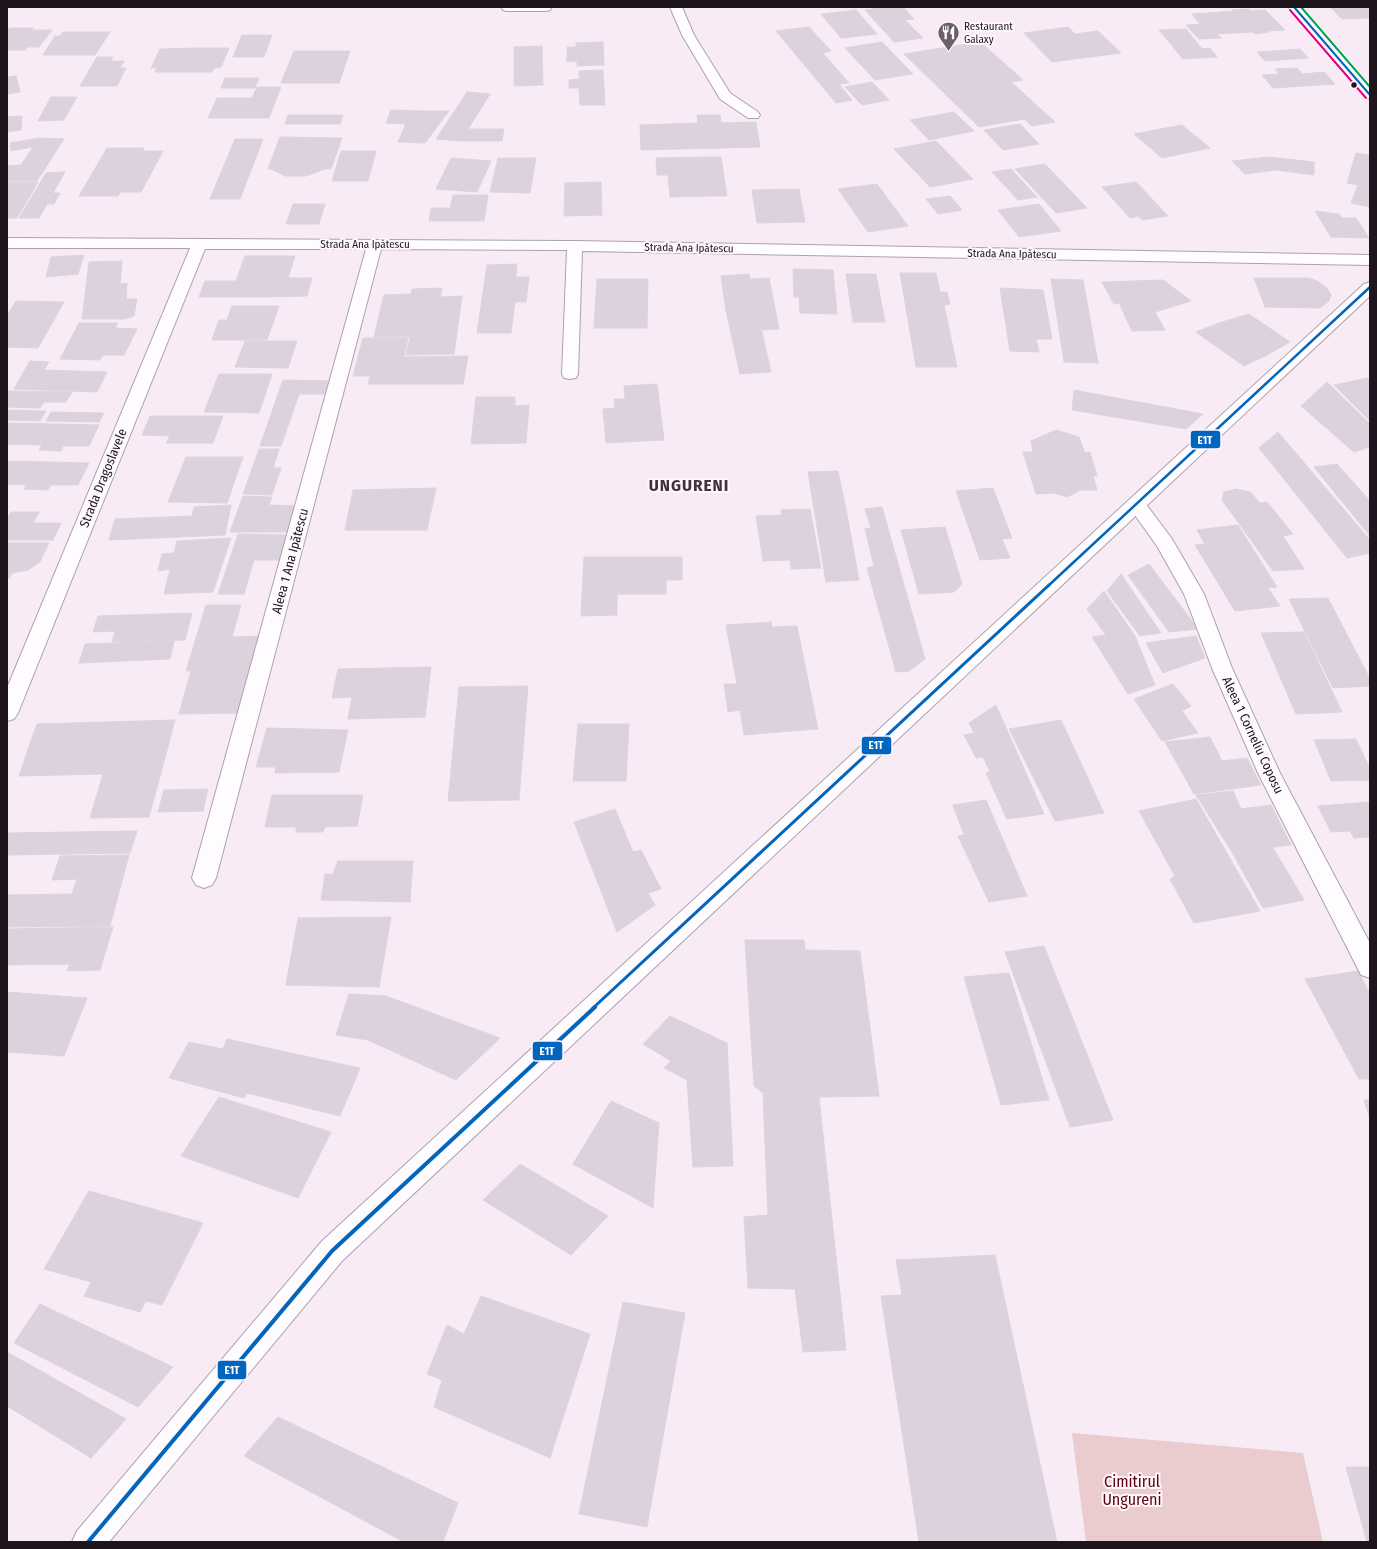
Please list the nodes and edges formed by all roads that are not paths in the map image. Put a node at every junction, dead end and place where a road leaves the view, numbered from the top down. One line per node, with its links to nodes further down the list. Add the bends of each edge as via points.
1 (507, 7): 2 (street)
2 (546, 7)
3 (676, 7): 6 (street, via 688,35 725,96)
4 (1294, 7): 5 (street)
5 (1370, 95)
6 (753, 115)
7 (7, 243): 8 (street, Strada Ana Ipătescu)
8 (199, 244): 9 (street, Strada Ana Ipătescu); 15 (street, Strada Dragoslavele)
9 (375, 244): 10 (street, Strada Ana Ipătescu); 16 (street, Aleea 1 Ana Ipătescu)
10 (575, 246): 11 (street, Strada Ana Ipătescu); 13 (street)
11 (1370, 260)
12 (1370, 287): 14 (street)
13 (570, 374)
14 (1136, 504): 17 (street, Aleea 1 Corneliu Coposu, via 1165,543 1194,594 1222,668 1269,773); 18 (street, via 332,1251)
15 (7, 713)
16 (204, 878)
17 (1370, 967)
18 (88, 1542)

